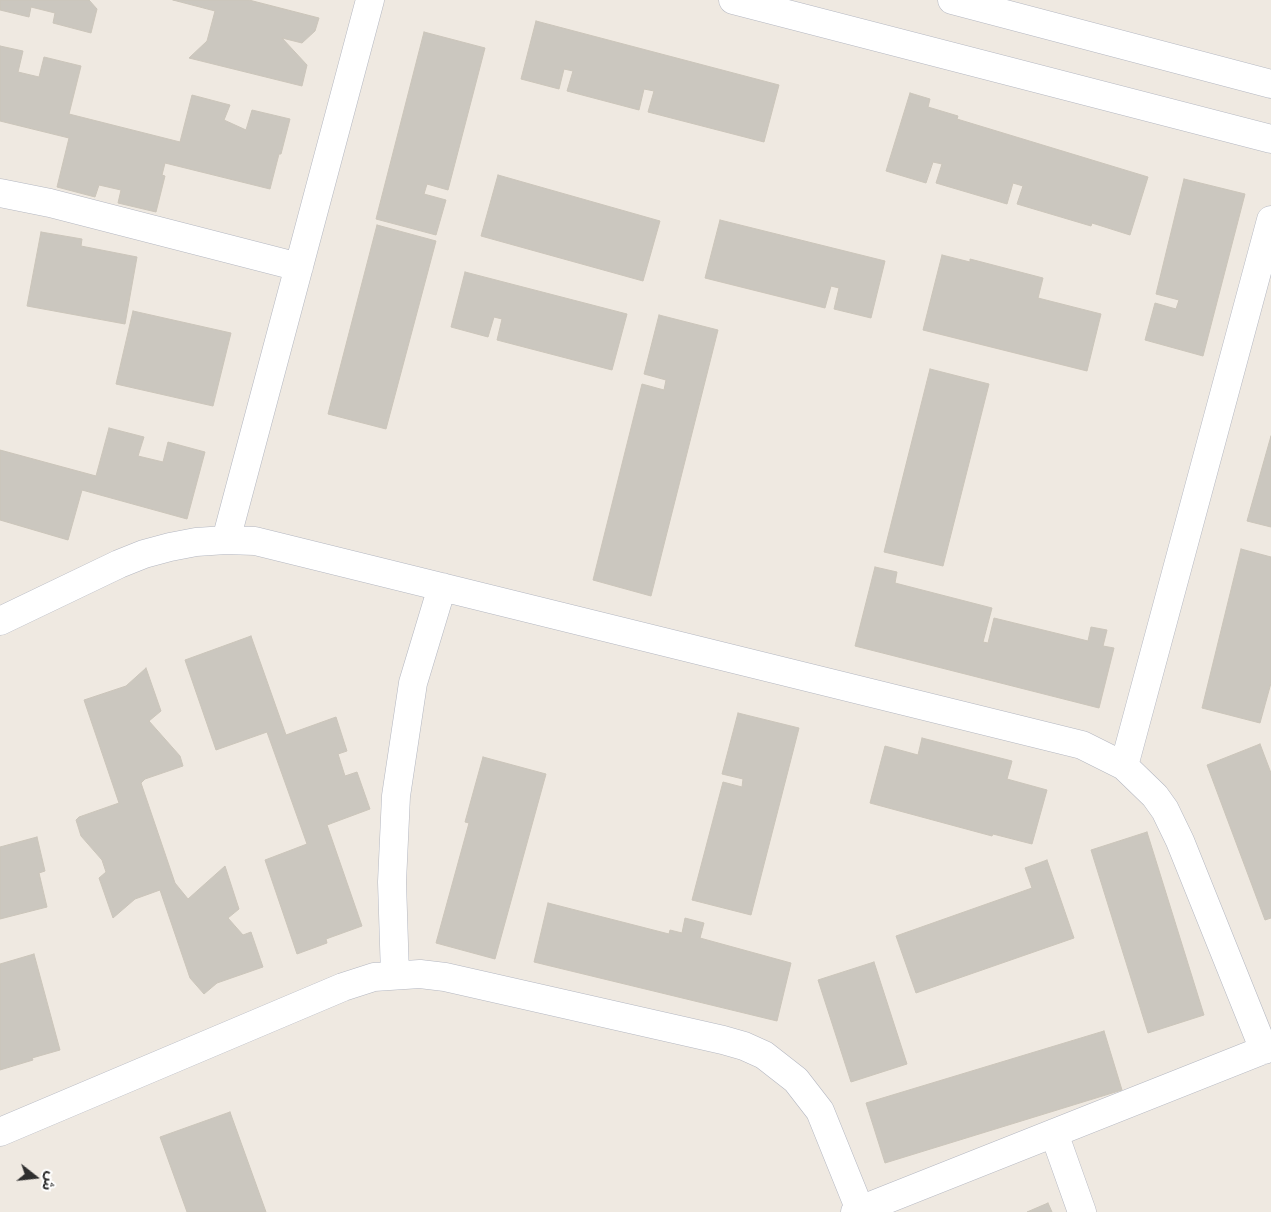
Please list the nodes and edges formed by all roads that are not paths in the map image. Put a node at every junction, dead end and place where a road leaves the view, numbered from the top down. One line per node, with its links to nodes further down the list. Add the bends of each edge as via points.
1 (370, 0): 8 (street)
2 (734, 0): 5 (street)
3 (952, 0): 4 (street)
4 (1271, 84)
5 (1271, 139)
6 (0, 193): 8 (street)
7 (1271, 220): 12 (street)
8 (298, 267): 9 (street)
9 (226, 540): 10 (street, via 256,541); 11 (street, via 187,543 144,554)
10 (442, 587): 12 (street, via 1082,745); 13 (street, via 414,683 396,796 392,882)
11 (0, 621)
12 (1124, 766): 14 (street, via 1155,796 1174,825)
13 (395, 975): 15 (street, via 374,977 343,987); 17 (street, via 446,977 723,1040 764,1055 796,1080 820,1111)
14 (1267, 1048): 16 (street)
15 (0, 1132)
16 (1054, 1133): 17 (street); 18 (street)
17 (857, 1211)
18 (1082, 1212)

